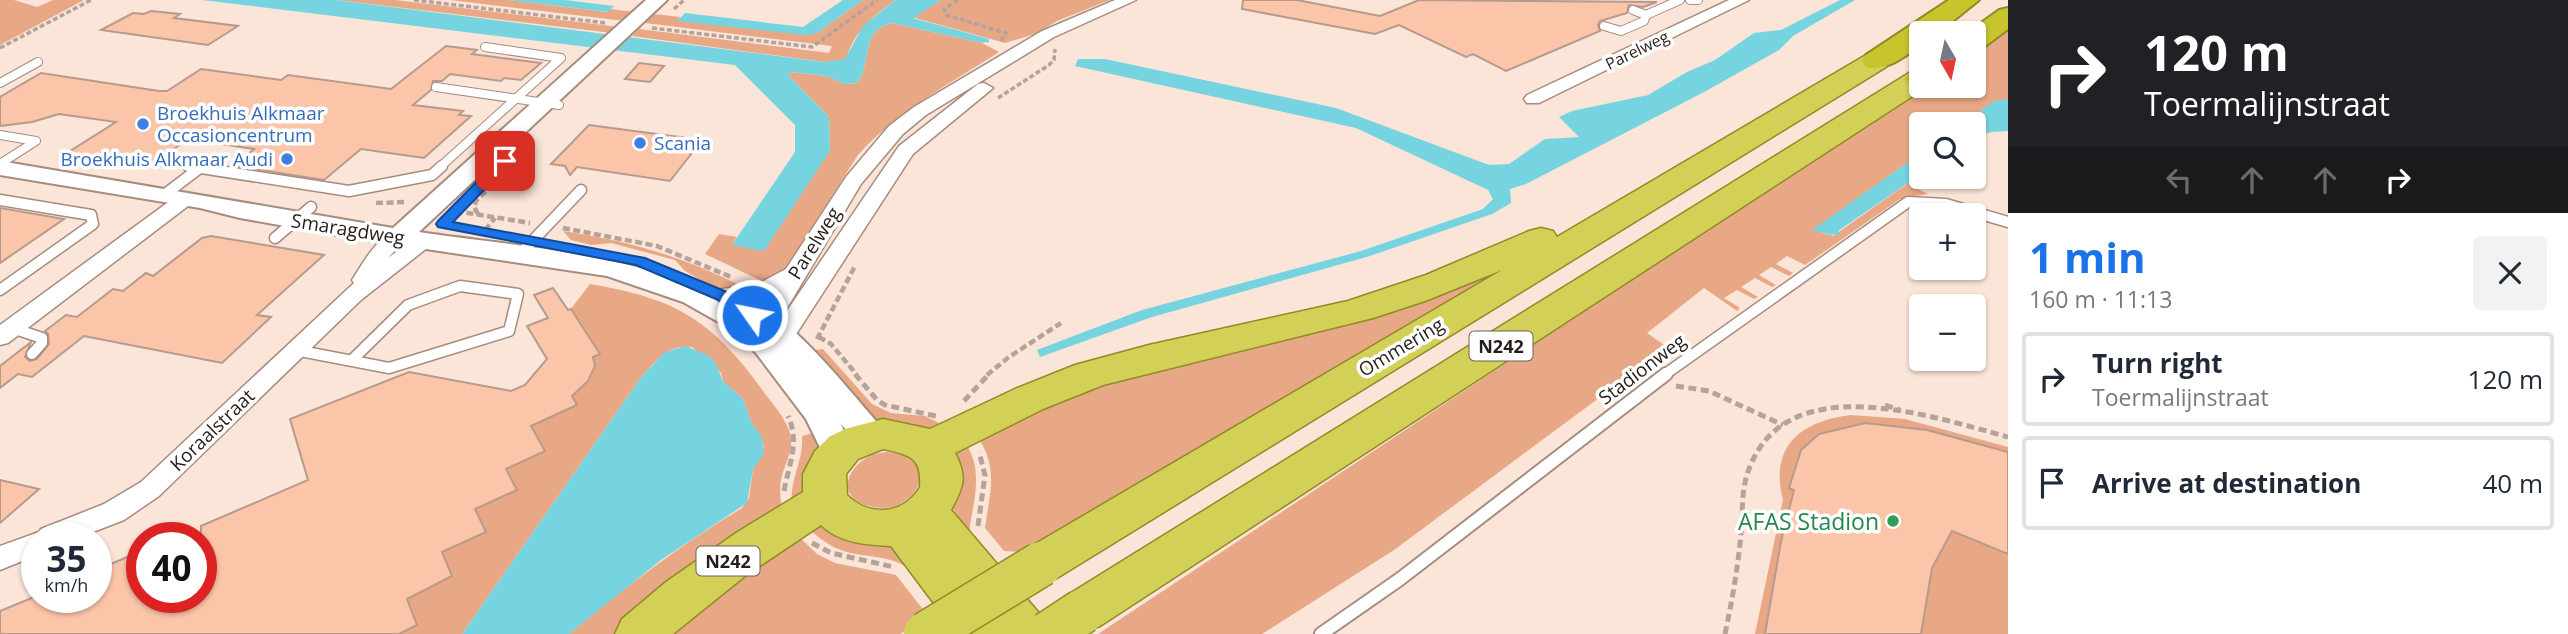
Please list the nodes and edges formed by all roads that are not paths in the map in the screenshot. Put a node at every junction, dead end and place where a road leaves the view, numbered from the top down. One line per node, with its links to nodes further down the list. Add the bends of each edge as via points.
1 (657, 0): 22 (street)
2 (1128, 0): 9 (street, Parelweg)
3 (1680, 0): 10 (lane)
4 (1690, 0): 5 (lane)
5 (1698, 0)
6 (1741, 0): 21 (street, Parelweg)
7 (1966, 0): 15 (highway, N242)
8 (1633, 10): 10 (lane)
9 (1101, 12): 36 (street, Parelweg, via 1048,34 919,111 896,130 858,174); 40 (street, Parelweg, via 988,85 906,150)
10 (1646, 15): 12 (lane, via 1644,21 1621,31)
11 (2008, 16): 13 (highway)
12 (1604, 26)
13 (1986, 32)
14 (485, 47): 20 (lane, via 561,58)
15 (1876, 61): 27 (highway, Ommering / N242)
16 (38, 62): 17 (lane)
17 (0, 83)
18 (1909, 85): 51 (highway, N242)
19 (436, 87): 20 (lane)
20 (515, 99): 22 (lane); 26 (lane, via 432,175 349,191)
21 (1533, 99)
22 (551, 104): 33 (street)
23 (0, 135): 25 (lane, via 36,141)
24 (172, 156): 26 (lane, via 164,162)
25 (0, 166): 29 (street, Smaragdweg)
26 (201, 167): 29 (lane)
27 (1671, 184): 45 (highway, N242, via 1410,294 1086,376); 53 (highway, Ommering / N242, bridge)
28 (581, 190): 35 (lane)
29 (183, 198): 31 (street, Smaragdweg); 39 (street)
30 (0, 200): 37 (lane, via 91,215 93,223)
31 (302, 214): 33 (street, Smaragdweg); 34 (lane)
32 (2008, 222): 56 (lane, Stadionweg, via 1948,204 1908,202 1653,383)
33 (421, 231): 35 (street, Smaragdweg); 41 (street, Koraalstraat)
34 (275, 237)
35 (526, 247): 38 (street, Smaragdweg, via 640,261); 40 (street, Smaragdweg, via 694,295)
36 (794, 274): 38 (street, Smaragdweg, via 761,292); 40 (street, Parelweg)
37 (0, 290)
38 (722, 295): 40 (street, Smaragdweg)
39 (6, 333): 42 (lane, via 42,338)
40 (776, 337): 44 (street, Smaragdweg, via 853,419)
41 (295, 350): 43 (lane); 48 (street, Koraalstraat, via 150,489)
42 (32, 355)
43 (352, 360): 43 (lane, via 389,368 509,331 518,294 460,286 408,304)
44 (855, 444): 45 (highway, via 899,435); 46 (highway, via 824,474)
45 (929, 448): 47 (highway, via 939,459 943,486 937,500)
46 (825, 500): 47 (highway, via 840,516 863,527 882,528); 52 (highway, N242, via 733,557)
47 (913, 518): 54 (highway); 55 (highway)
48 (89, 522)
49 (21, 549): 50 (street)
50 (0, 558)
51 (1065, 623)
52 (639, 634)
53 (926, 634)
54 (986, 634)
55 (1027, 634)
56 (1321, 634)

